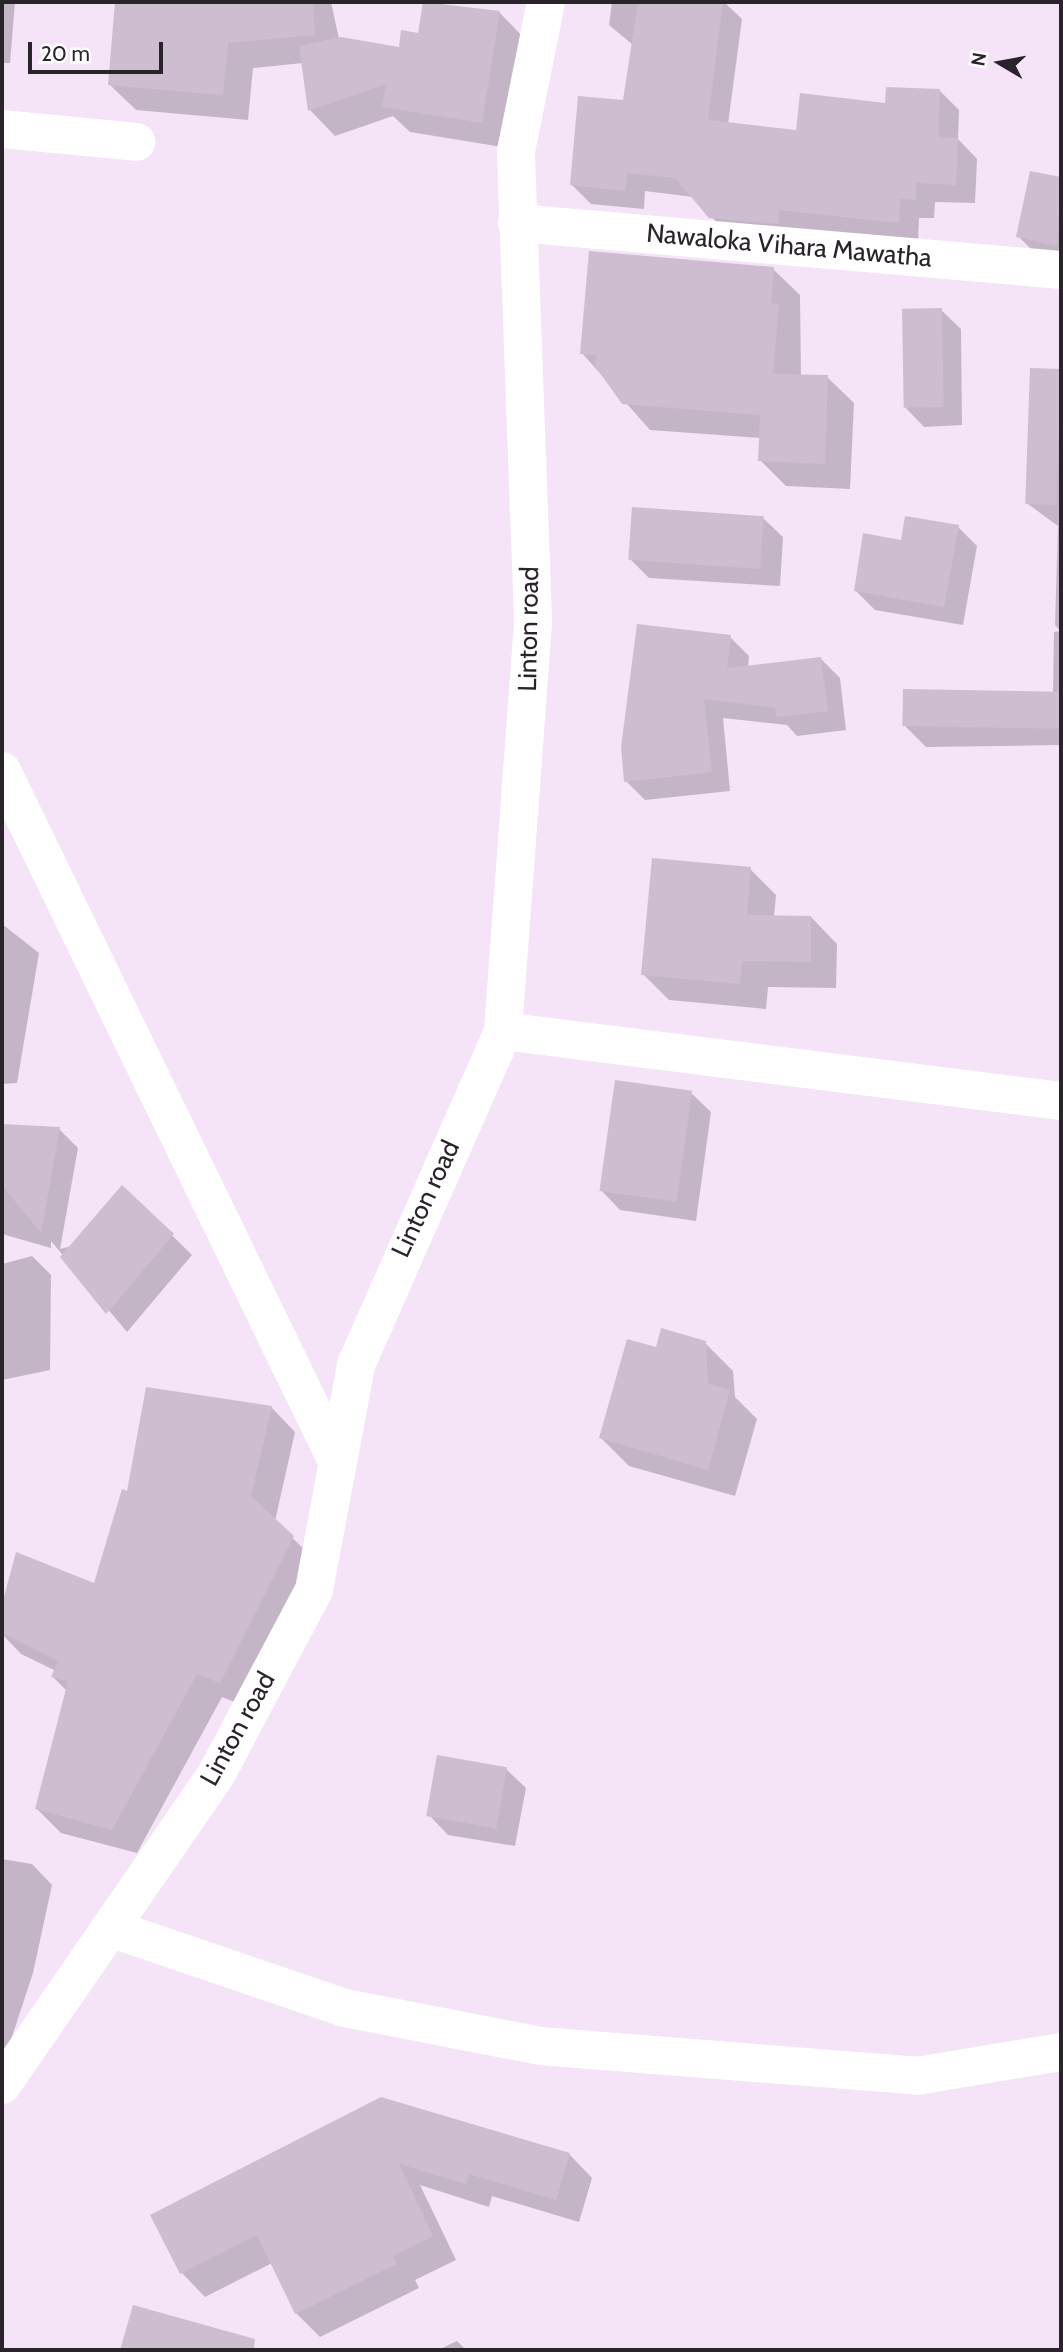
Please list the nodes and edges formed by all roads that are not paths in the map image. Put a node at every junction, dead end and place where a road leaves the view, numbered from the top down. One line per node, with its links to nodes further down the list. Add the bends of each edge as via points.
1 (546, 2): 4 (street, Linton road, via 516,151)
2 (2, 129): 3 (street)
3 (136, 142)
4 (517, 223): 5 (street, Nawaloka Vihara Mawatha); 7 (street, Linton road, via 533,620)
5 (1061, 270)
6 (2, 771): 9 (street)
7 (503, 1031): 8 (street); 9 (street, Linton road, via 387,1283 356,1365)
8 (1061, 1101)
9 (336, 1459): 10 (street, Linton road, via 314,1590 216,1775)
10 (110, 1927): 11 (street, via 345,2008 540,2046 917,2076); 12 (street, Linton road)
11 (1061, 2052)
12 (7, 2066)

